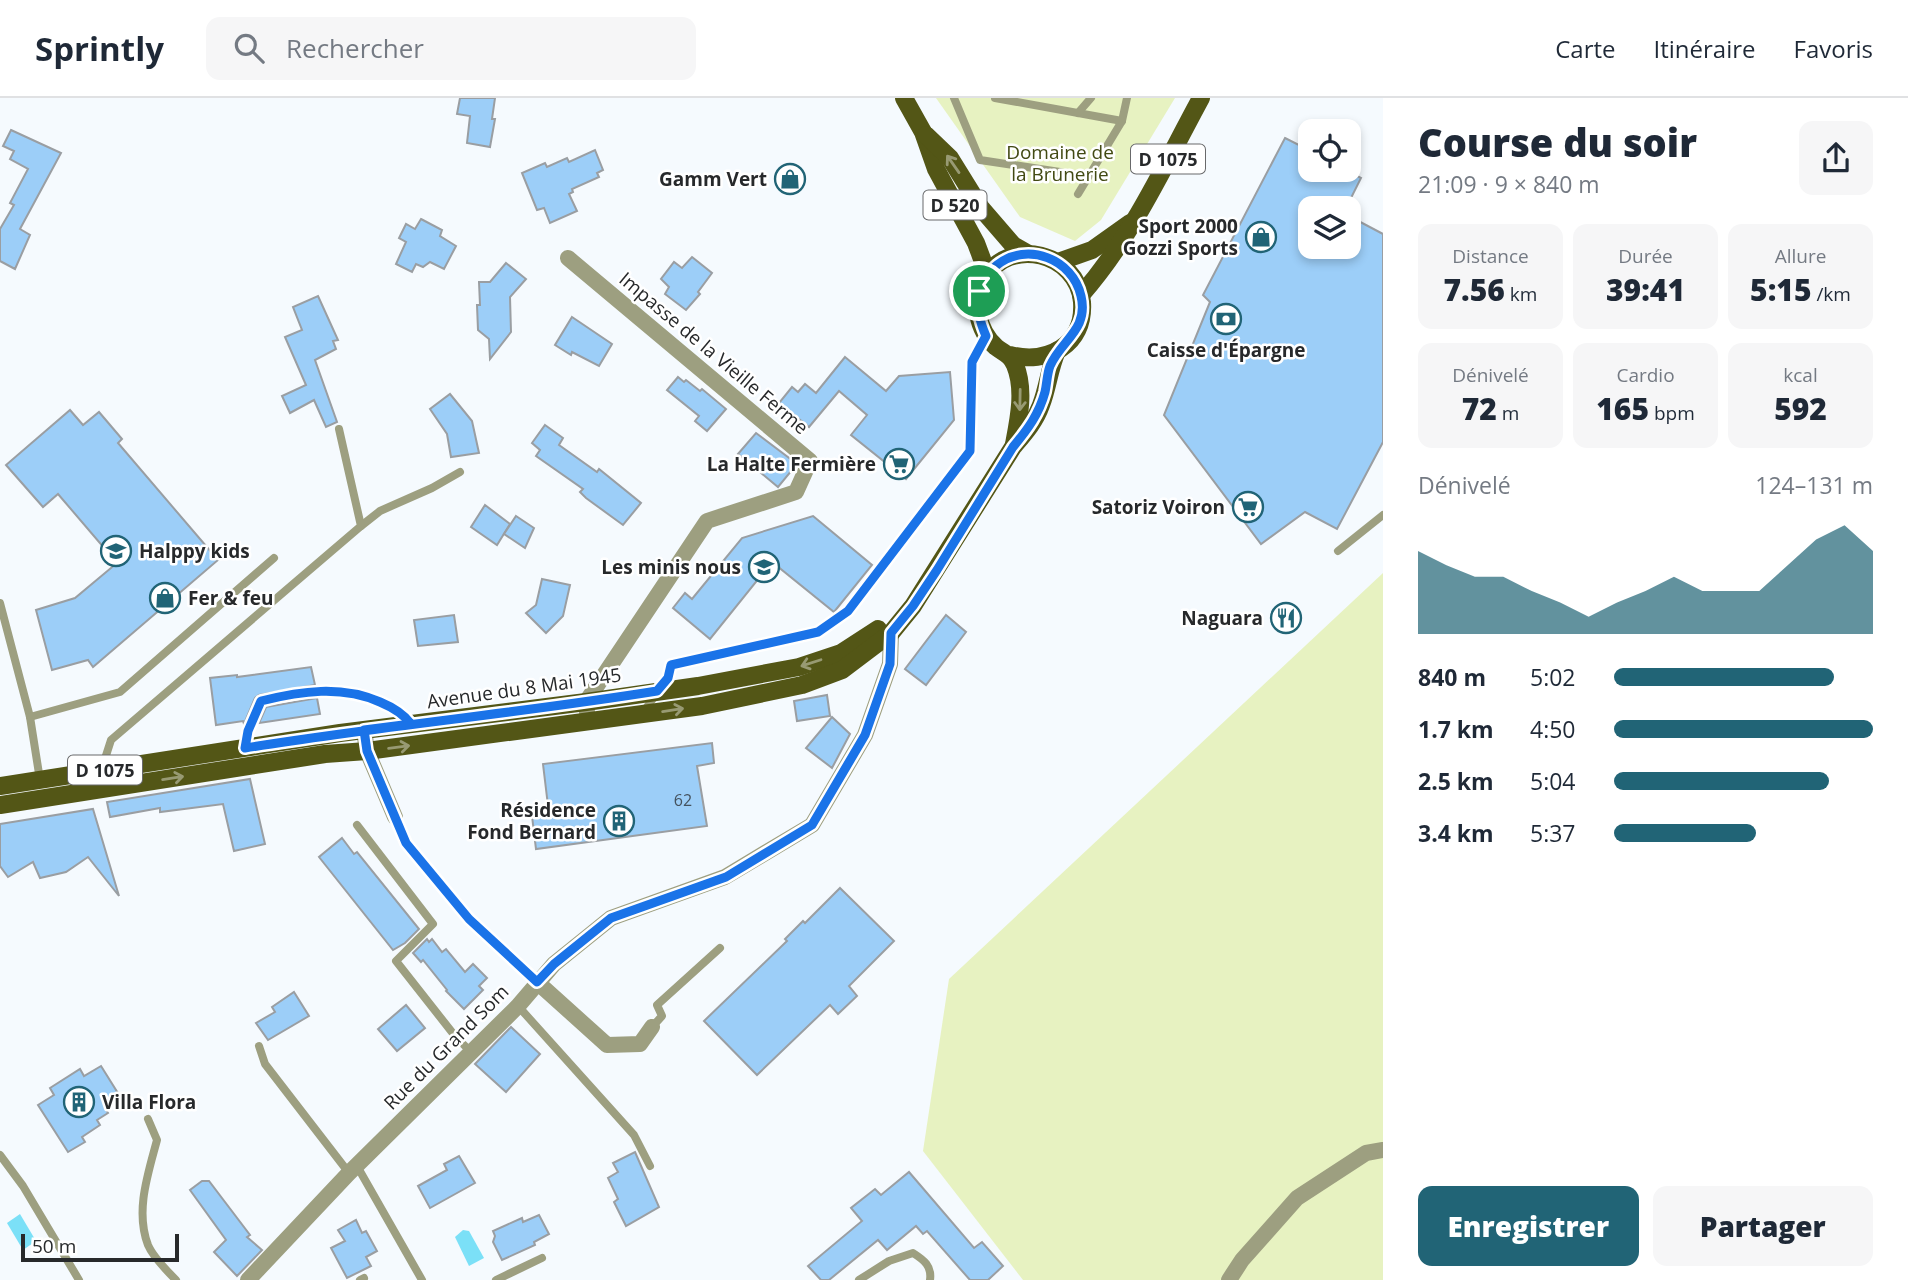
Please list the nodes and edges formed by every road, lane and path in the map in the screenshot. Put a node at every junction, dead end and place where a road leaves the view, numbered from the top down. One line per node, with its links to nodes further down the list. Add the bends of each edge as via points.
1 (904, 98): 9 (main road, D 520)
2 (954, 98): 10 (lane, via 980,160)
3 (995, 98): 7 (lane)
4 (1091, 98): 7 (lane)
5 (1127, 98): 8 (lane)
6 (1200, 98): 12 (main road, D 1075)
7 (1077, 113): 8 (lane)
8 (1122, 121): 11 (lane)
9 (923, 132): 13 (main road, D 520, one-way to 9, via 1013,245 981,208 950,158); 16 (main road, D 520, via 936,169 979,251)
10 (1060, 172)
11 (1078, 194)
12 (1136, 219): 15 (main road, D 1075, via 1092,250); 17 (main road, D 1075, via 1108,265)
13 (1027, 253): 15 (main road); 16 (main road, via 1004,261)
14 (568, 258): 32 (street, Impasse de la Vieille Ferme, via 810,461 796,492 707,521)
15 (1058, 262): 17 (main road, via 1073,276)
16 (985, 277): 18 (main road, via 977,307)
17 (1081, 295): 19 (main road, via 1079,326)
18 (986, 336): 20 (main road); 31 (lane, via 972,362 970,451 848,611 818,632 671,665 668,678)
19 (1057, 351): 20 (main road, via 1034,358); 22 (main road, D 1075, via 1041,407)
20 (1010, 355): 22 (main road, D 1075, one-way to 22, via 1020,388)
21 (339, 429): 25 (lane)
22 (1013, 447): 29 (main road, Avenue du 8 Mai 1945 / D 1075)
23 (460, 472): 25 (lane, via 380,510)
24 (1383, 515): 26 (lane)
25 (361, 526): 40 (lane, via 111,740)
26 (1338, 551)
27 (274, 558): 34 (lane, via 120,692)
28 (0, 603): 34 (lane)
29 (913, 606): 30 (main road, Avenue du 8 Mai 1945 / D 1075); 31 (main road, Avenue du 8 Mai 1945 / D 1075, one-way to 31, via 841,653 799,667)
30 (891, 633): 33 (main road, Avenue du 8 Mai 1945 / D 1075, one-way to 30, via 802,685 842,670); 48 (street, Rue du Grand Som, via 890,664 865,735 812,825 726,877 611,918)
31 (657, 691): 32 (main road, Avenue du 8 Mai 1945 / D 1075); 33 (lane)
32 (586, 702): 35 (street); 36 (main road, Avenue du 8 Mai 1945 / D 1075)
33 (641, 715): 35 (main road, Avenue du 8 Mai 1945 / D 1075)
34 (30, 717): 41 (lane)
35 (588, 722): 39 (main road, Avenue du 8 Mai 1945 / D 1075, one-way to 35)
36 (411, 724): 37 (main road, Avenue du 8 Mai 1945 / D 1075); 38 (lane, via 392,707 370,698 337,690 292,693 261,701)
37 (364, 730): 38 (main road, Avenue du 8 Mai 1945 / D 1075); 39 (street)
38 (245, 748): 40 (main road, Avenue du 8 Mai 1945 / D 1075)
39 (367, 751): 43 (main road, Avenue du 8 Mai 1945 / D 1075, one-way to 39); 45 (street)
40 (101, 770): 41 (main road, Avenue du 8 Mai 1945 / D 1075)
41 (40, 779): 42 (main road, Avenue du 8 Mai 1945 / D 1075); 43 (lane)
42 (0, 786)
43 (43, 798): 44 (main road, Avenue du 8 Mai 1945 / D 1075)
44 (0, 805)
45 (395, 817): 48 (lane, via 406,843 469,919)
46 (357, 825): 52 (lane, via 433,924 396,961)
47 (720, 948): 50 (lane, via 657,1005 662,1016)
48 (537, 982): 49 (street, Rue du Grand Som); 50 (street, via 607,1045 640,1044)
49 (518, 1006): 52 (street, Rue du Grand Som); 56 (lane, via 634,1135)
50 (652, 1027)
51 (259, 1046): 57 (lane, via 265,1064)
52 (471, 1052): 57 (street, Rue du Grand Som)
53 (148, 1119): 60 (lane, via 157,1140 142,1214 148,1246)
54 (1383, 1150): 66 (street, via 1366,1153 1297,1198)
55 (0, 1155): 59 (lane)
56 (650, 1166)
57 (353, 1170): 61 (street, Rue du Grand Som); 62 (lane)
58 (542, 1258): 63 (lane)
59 (79, 1280)
60 (176, 1280)
61 (248, 1280)
62 (422, 1280)
63 (496, 1280)
64 (859, 1280): 65 (lane, via 889,1261 913,1253 927,1262)
65 (930, 1280)
66 (1229, 1280)

